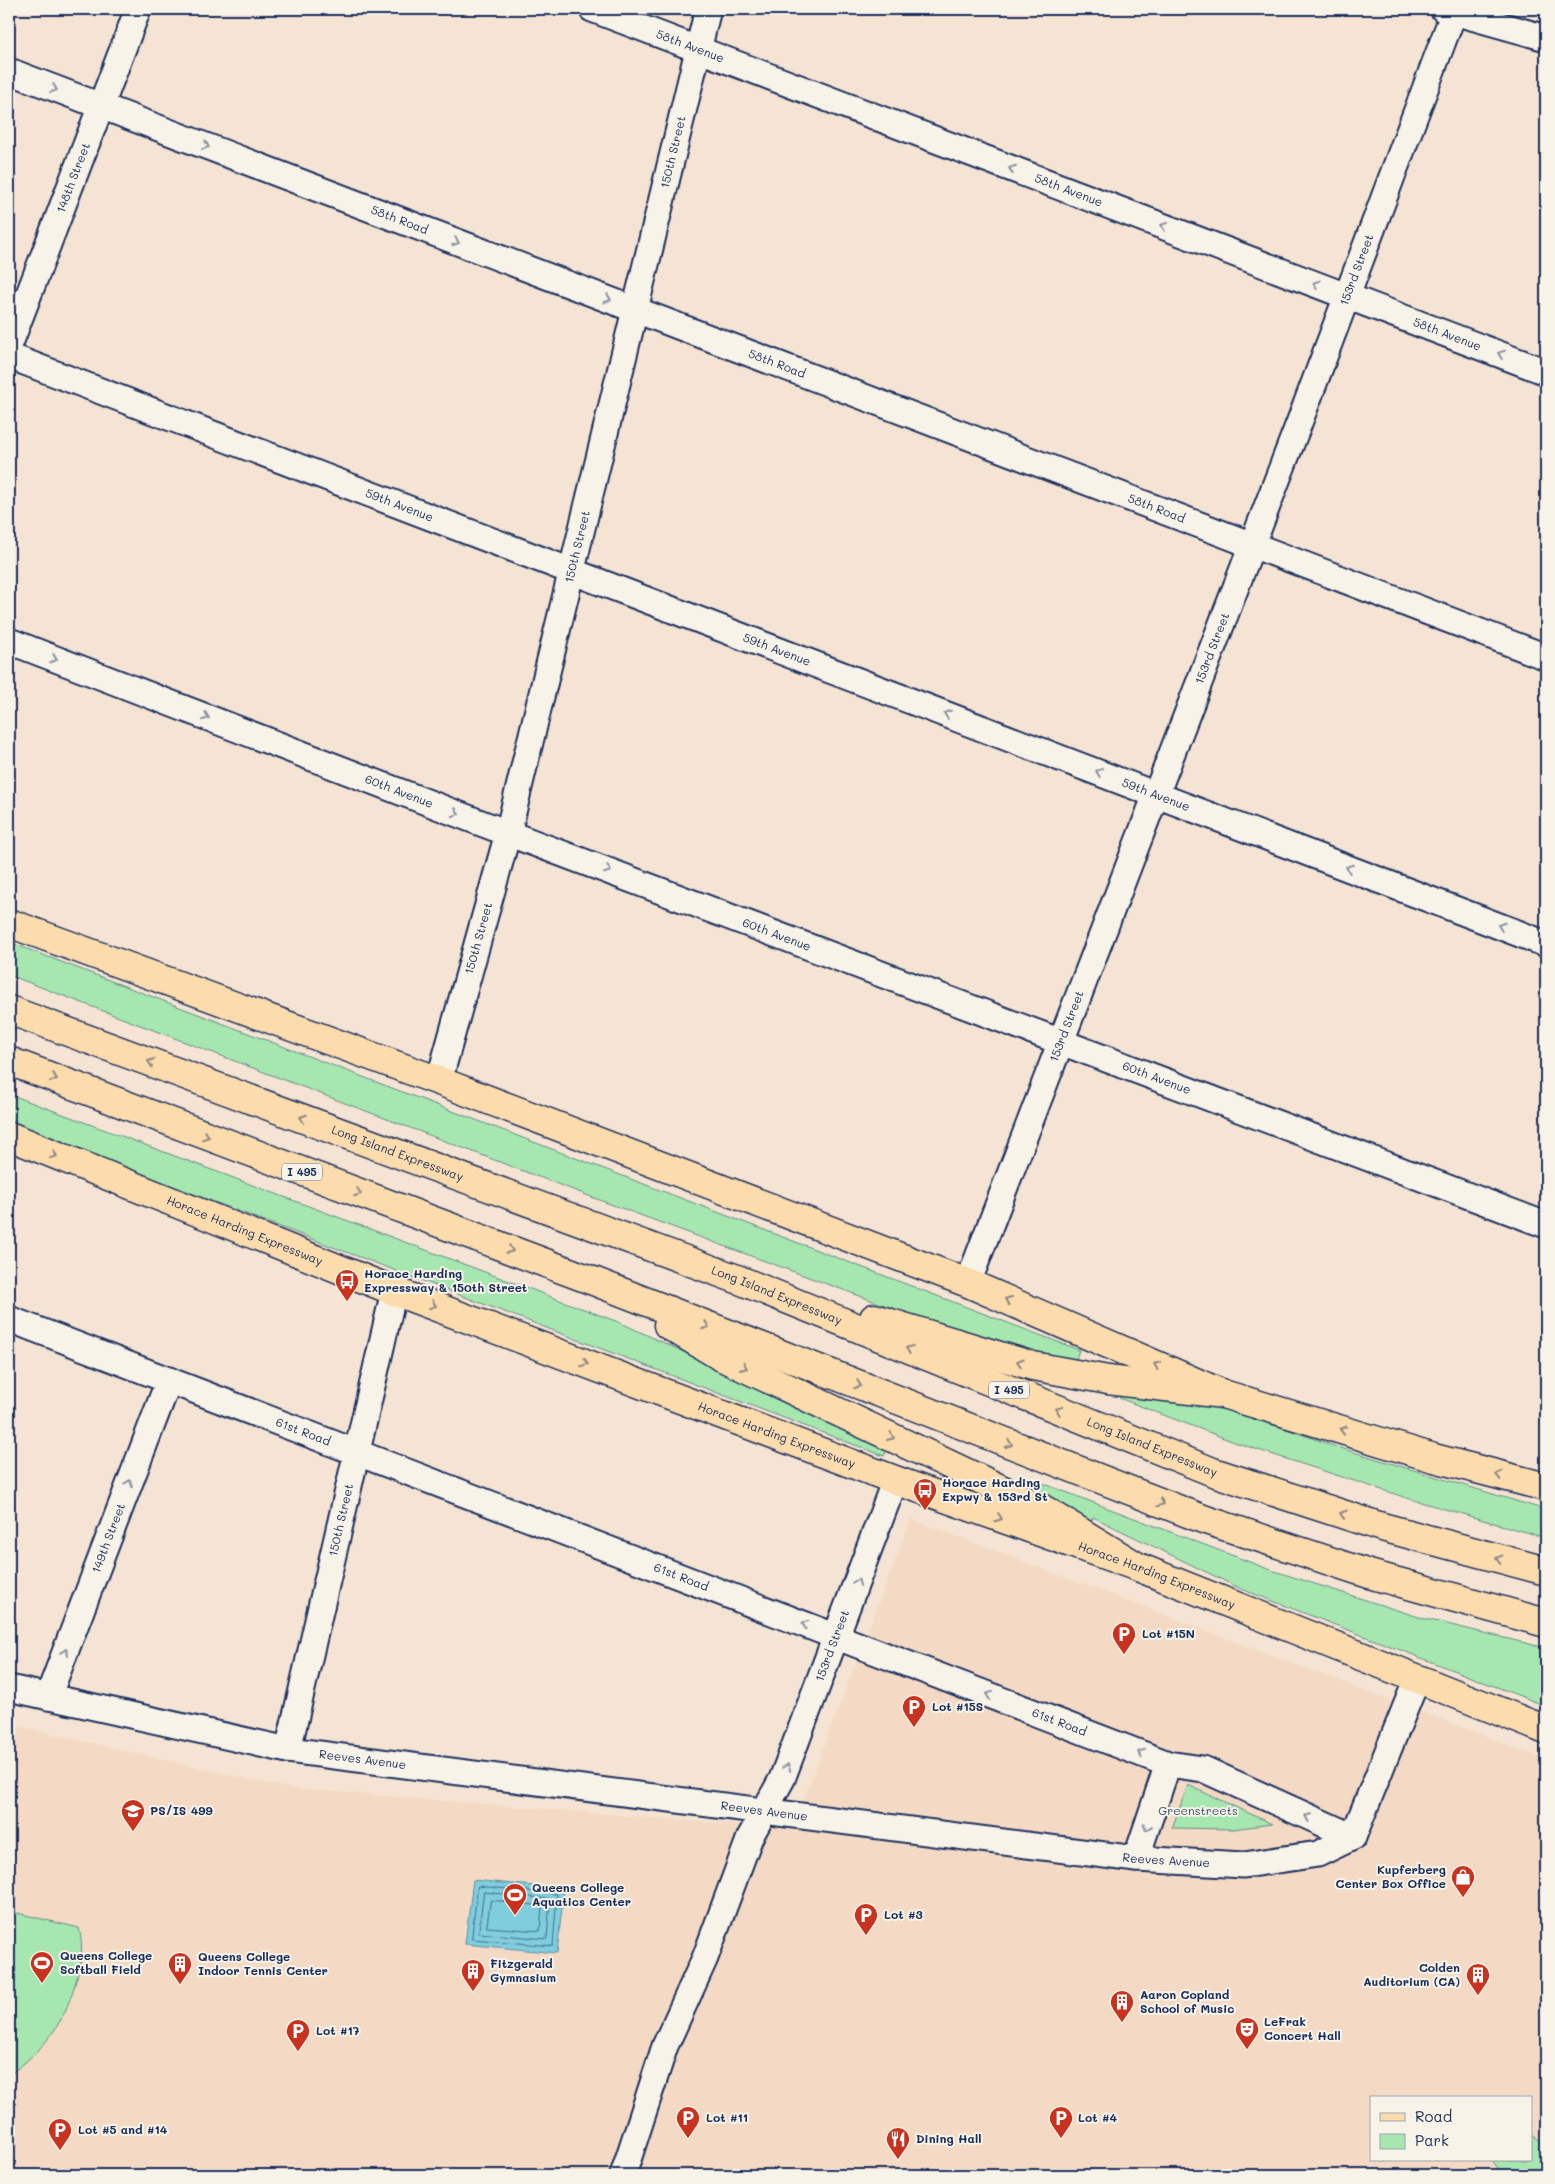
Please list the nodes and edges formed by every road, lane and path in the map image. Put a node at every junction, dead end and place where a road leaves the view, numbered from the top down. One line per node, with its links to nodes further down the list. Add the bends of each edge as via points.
1 (138, 9): 8 (street, 148th Street)
2 (592, 9): 6 (street, 58th Avenue)
3 (708, 9): 6 (street, 150th Street)
4 (1448, 10): 5 (street); 9 (street, 153rd Street)
5 (1546, 38)
6 (698, 49): 9 (street, 58th Avenue, one-way to 6); 10 (street, 150th Street)
7 (9, 71): 8 (street, 58th Road, one-way to 8)
8 (101, 106): 10 (street, 58th Road, one-way to 10); 11 (street, 148th Street)
9 (1347, 296): 13 (street, 58th Avenue, one-way to 9); 14 (street, 153rd Street)
10 (634, 310): 14 (street, 58th Road); 15 (street, 150th Street)
11 (9, 346)
12 (9, 356): 15 (street, 59th Avenue)
13 (1546, 372)
14 (1252, 545): 17 (street, 58th Road); 18 (street, 153rd Street)
15 (571, 571): 18 (street, 59th Avenue, one-way to 15); 19 (street, 150th Street)
16 (9, 641): 19 (street, 60th Avenue, one-way to 19)
17 (1546, 657)
18 (1156, 794): 21 (street, 59th Avenue, one-way to 18); 23 (street, 153rd Street)
19 (508, 833): 23 (street, 60th Avenue, one-way to 23); 25 (street, 150th Street)
20 (9, 923): 25 (main road)
21 (1546, 944)
22 (9, 1010): 28 (main road, Long Island Expressway / I 495, one-way to 22)
23 (1061, 1040): 27 (street, 60th Avenue); 30 (street, 153rd Street)
24 (9, 1061): 29 (main road, I 495, one-way to 29)
25 (440, 1081): 30 (main road)
26 (9, 1136): 31 (main road, Horace Harding Expressway, one-way to 31)
27 (1546, 1225)
28 (737, 1280): 34 (main road, one-way to 28, via 1108,1380 1033,1366); 39 (main road, Long Island Expressway / I 495, one-way to 28, via 1382,1526 1213,1472)
29 (596, 1282): 38 (main road, one-way to 38, via 720,1356 1041,1508); 40 (main road, I 495, one-way to 40, via 1203,1519 1369,1574)
30 (968, 1283): 34 (main road, one-way to 30)
31 (394, 1291): 35 (street, 150th Street); 36 (main road, Horace Harding Expressway, one-way to 36)
32 (9, 1319): 33 (street, 61st Road)
33 (168, 1380): 35 (street, 61st Road); 44 (street, 149th Street, one-way to 33)
34 (1224, 1394): 37 (main road, one-way to 34, via 1434,1458)
35 (358, 1452): 41 (street, 61st Road, one-way to 35); 46 (street, 150th Street)
36 (895, 1480): 38 (main road, Horace Harding Expressway, one-way to 38); 41 (street, 153rd Street, one-way to 36)
37 (1546, 1488)
38 (1138, 1567): 42 (main road, Horace Harding Expressway)
39 (1546, 1571)
40 (1546, 1623)
41 (837, 1636): 47 (street, 61st Road, one-way to 41); 48 (street, 153rd Street, one-way to 41, via 782,1780)
42 (1416, 1679): 45 (main road, Horace Harding Expressway); 49 (street)
43 (9, 1688): 44 (street, Reeves Avenue)
44 (48, 1697): 46 (street, Reeves Avenue)
45 (1546, 1730)
46 (288, 1750): 48 (street, Reeves Avenue)
47 (1168, 1764): 49 (street, 61st Road, one-way to 47, via 1203,1769); 50 (street, one-way to 50)
48 (765, 1811): 50 (street, Reeves Avenue); 51 (street, 153rd Street, via 750,1837 705,1958 665,2046)
49 (1353, 1837): 50 (street, Reeves Avenue, via 1318,1854 1244,1865)
50 (1136, 1859)
51 (623, 2175)

